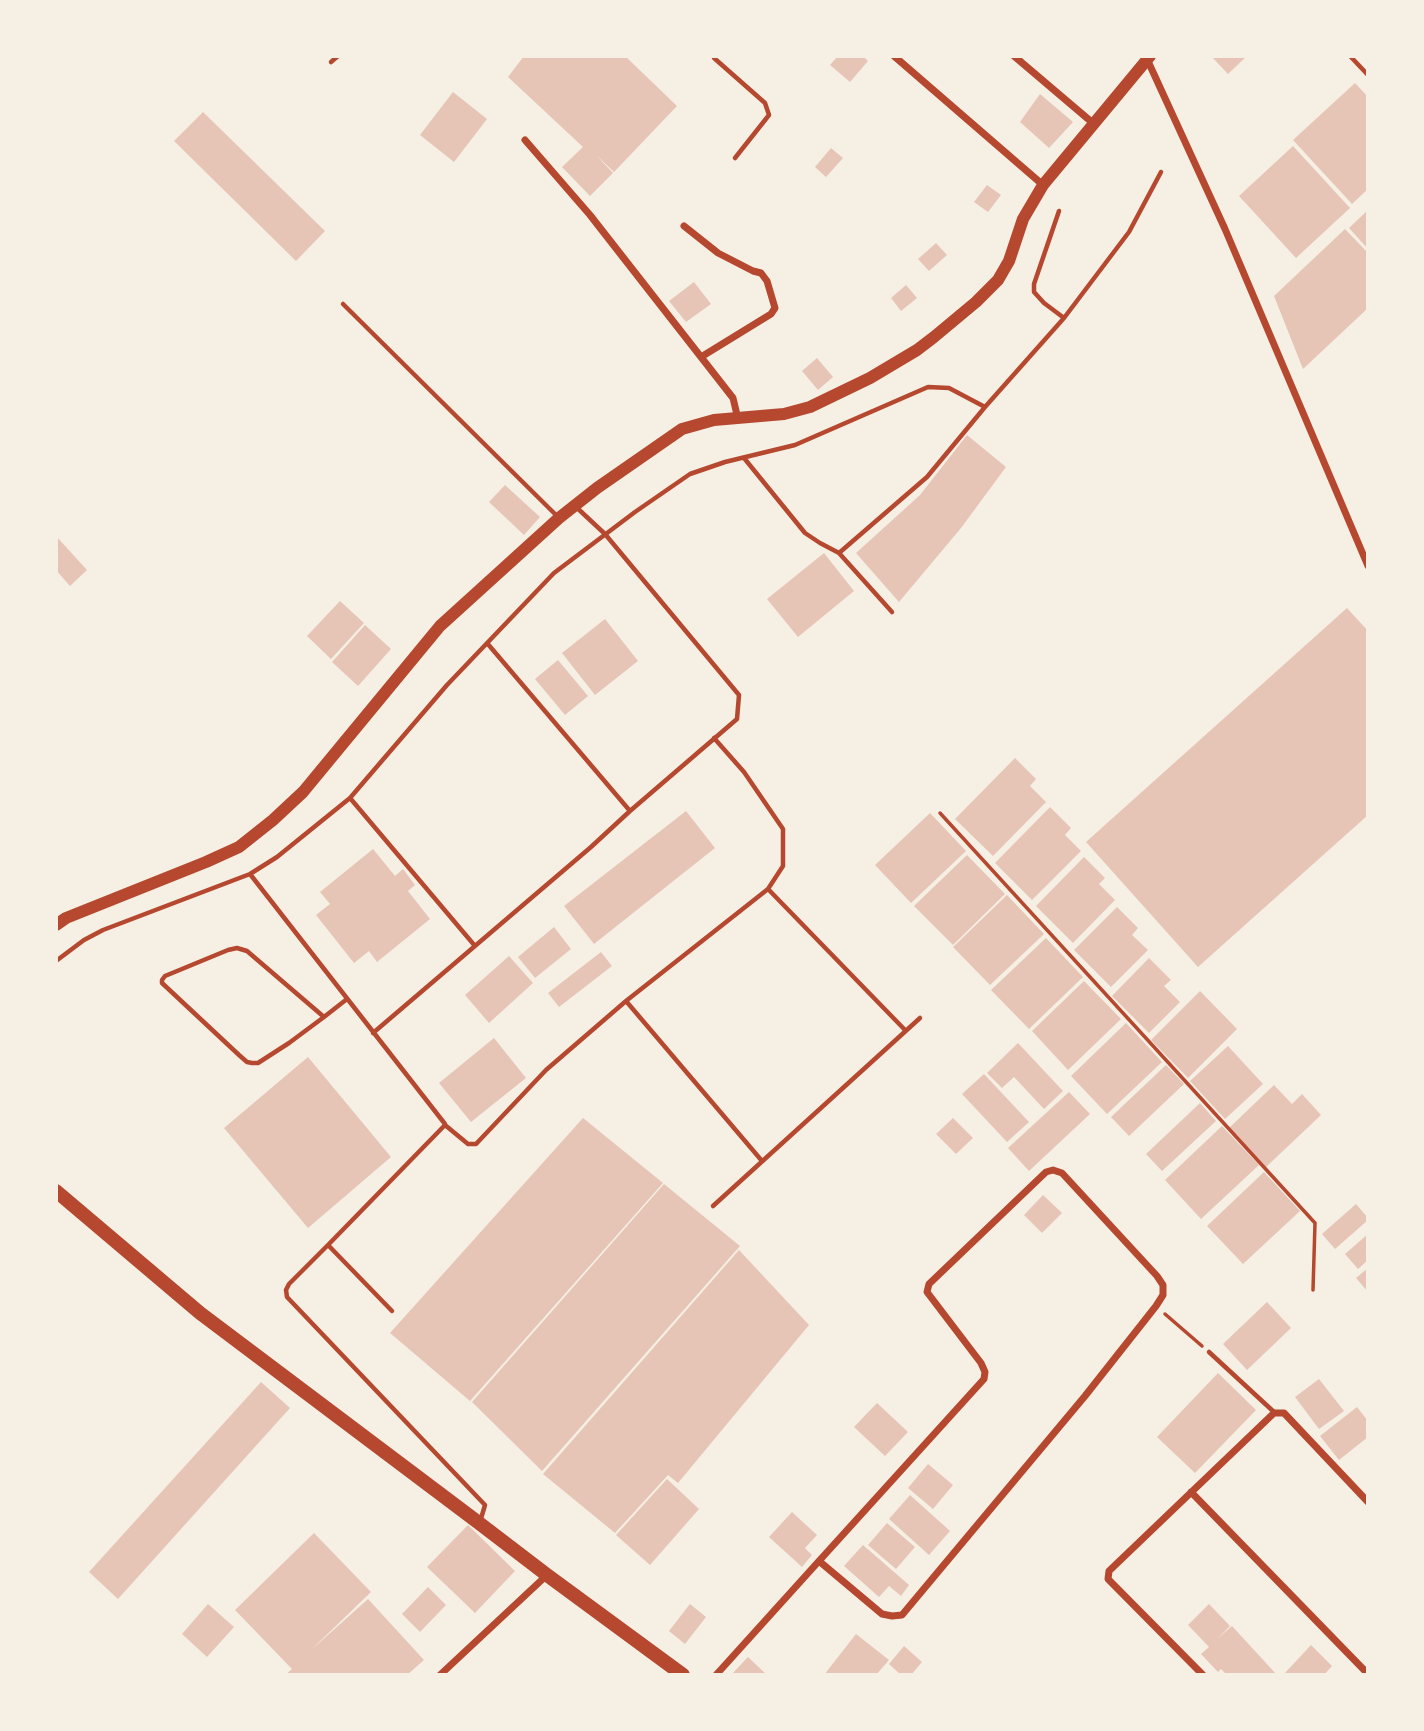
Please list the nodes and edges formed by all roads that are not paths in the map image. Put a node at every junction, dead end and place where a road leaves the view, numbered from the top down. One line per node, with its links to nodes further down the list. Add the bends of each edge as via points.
1 (338, 56): 7 (lane)
2 (894, 56): 13 (street)
3 (1014, 56): 9 (street)
4 (1350, 56): 8 (lane)
5 (714, 57): 11 (lane, via 765,103 769,115)
6 (1149, 57): 9 (street); 26 (street)
7 (331, 62)
8 (1368, 75)
9 (1094, 124): 13 (street)
10 (524, 140): 18 (street, via 590,215)
11 (735, 158)
12 (1161, 172): 17 (lane, via 1129,232)
13 (1043, 185): 20 (street, via 1023,219 998,280 917,351 810,407)
14 (1059, 211): 17 (lane, via 1034,292)
15 (684, 226): 18 (street, via 718,253 761,273 775,308)
16 (343, 304): 23 (lane)
17 (1064, 318): 19 (lane)
18 (701, 357): 20 (street, via 733,398)
19 (985, 407): 21 (lane, via 949,388 928,387 794,445); 25 (lane, via 927,477)
20 (738, 419): 22 (street, via 682,429)
21 (744, 458): 24 (lane, via 690,474); 25 (lane, via 805,533)
22 (574, 505): 23 (street); 24 (lane)
23 (559, 518): 34 (street, via 440,626 303,792 273,820 239,847)
24 (605, 534): 28 (lane, via 554,573); 29 (lane, via 739,695 737,719)
25 (839, 553): 27 (lane)
26 (1368, 566)
27 (892, 612)
28 (487, 643): 30 (lane); 31 (lane)
29 (714, 738): 31 (lane); 33 (lane, via 783,829 783,866)
30 (350, 798): 32 (lane); 35 (lane)
31 (630, 811): 35 (lane)
32 (250, 874): 36 (lane, via 103,930); 37 (lane)
33 (768, 889): 38 (lane); 41 (lane)
34 (56, 925)
35 (475, 946): 42 (lane)
36 (56, 961)
37 (347, 999): 39 (lane); 42 (lane)
38 (626, 1001): 43 (lane, via 546,1070 476,1144 468,1144); 44 (lane)
39 (324, 1017): 39 (lane, via 247,951 237,948 165,976 162,983 247,1062 258,1063)
40 (920, 1018): 41 (lane)
41 (906, 1031): 44 (lane)
42 (373, 1033): 43 (lane)
43 (445, 1125): 47 (lane)
44 (762, 1161): 46 (lane)
45 (56, 1191): 53 (main road, via 200,1313)
46 (713, 1206)
47 (328, 1245): 48 (lane); 53 (lane, via 289,1284 287,1297 485,1505)
48 (392, 1311)
49 (1209, 1352): 50 (lane)
50 (1274, 1413): 51 (street); 52 (street, via 1284,1413)
51 (1191, 1492): 56 (street); 60 (street, via 1109,1571 1108,1579)
52 (1368, 1502)
53 (479, 1523): 55 (main road)
54 (819, 1561): 54 (street, via 984,1380 981,1363 927,1292 929,1284 1046,1172 1062,1173 1157,1276 1163,1294 1156,1306 902,1615 882,1614); 59 (street)
55 (547, 1575): 57 (street); 58 (main road)
56 (1368, 1674)
57 (440, 1675)
58 (683, 1675)
59 (716, 1675)
60 (1203, 1675)

